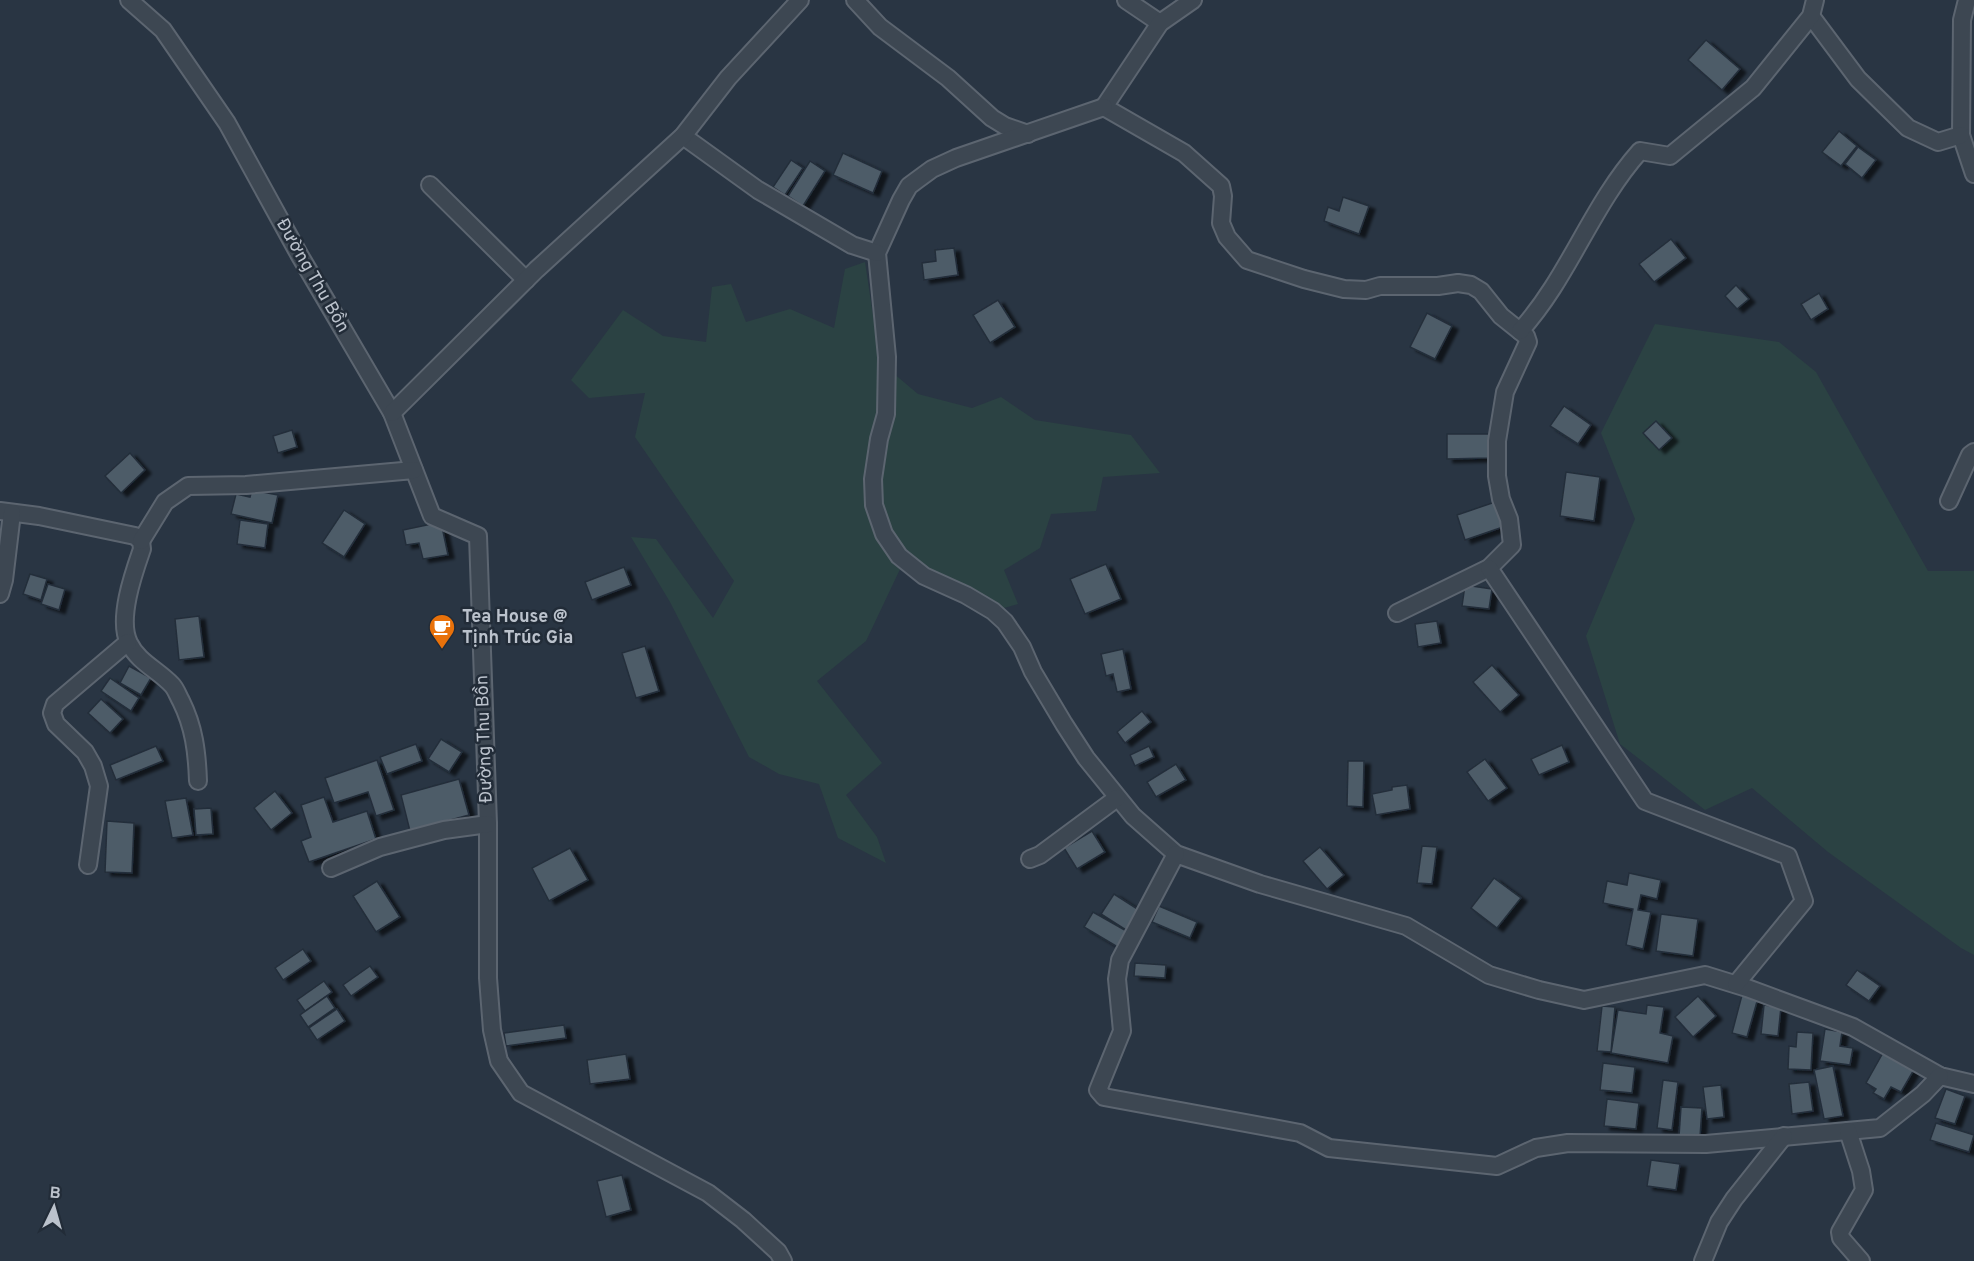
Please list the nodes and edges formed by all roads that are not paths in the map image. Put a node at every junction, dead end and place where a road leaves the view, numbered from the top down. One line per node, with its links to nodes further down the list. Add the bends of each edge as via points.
1 (129, 0): 18 (street, Đường Thu Bồn, via 163,30 227,123)
2 (800, 0): 12 (street, via 728,78)
3 (855, 0): 10 (street, via 880,27 948,78 992,118)
4 (1126, 0): 8 (street)
5 (1193, 0): 8 (street)
6 (1967, 0): 11 (street, via 1962,20)
7 (1813, 8): 11 (street, via 1858,79 1908,128 1938,142); 17 (street, via 1753,88 1670,156 1640,151 1606,196 1538,311)
8 (1160, 23): 9 (street)
9 (1104, 107): 10 (street); 17 (street, via 1184,153 1221,186 1221,224 1231,243 1247,260 1344,289 1458,282 1471,285)
10 (1028, 134): 15 (street, via 956,158 909,186)
11 (1960, 135): 13 (street)
12 (683, 136): 15 (street, via 758,190 852,244); 16 (street)
13 (1974, 174)
14 (430, 184): 16 (street)
15 (878, 253): 29 (street, via 887,357 886,414 873,479 874,505 884,534 899,556 924,576 966,595 1005,622 1064,724)
16 (526, 280): 18 (street)
17 (1520, 331): 24 (street, via 1528,342 1505,392 1497,441 1497,476 1512,545)
18 (392, 413): 20 (street, Đường Thu Bồn)
19 (1974, 452): 21 (street)
20 (414, 470): 23 (street, via 246,485 188,486 165,502); 30 (street, Đường Thu Bồn, via 432,516 478,536)
21 (1949, 501)
22 (6, 512): 23 (street, via 135,536); 25 (street)
23 (141, 541): 27 (street, via 126,601)
24 (1489, 568): 26 (street); 35 (street, via 1645,801 1788,856 1803,901)
25 (0, 594)
26 (1397, 613)
27 (128, 642): 28 (street, via 143,662 173,686 186,710 195,736); 33 (street, via 55,704 52,713 56,724 85,752 99,786)
28 (198, 781)
29 (1117, 798): 31 (street); 32 (street)
30 (488, 824): 34 (street, via 444,830 380,847); 41 (street, Đường Thu Bồn, via 489,988 499,1061 521,1093 708,1193 743,1220)
31 (1176, 854): 35 (street, via 1260,884 1406,926 1489,975 1539,990 1584,1000 1705,975); 39 (street, via 1120,960 1117,979 1122,1031 1098,1090 1104,1097 1299,1133 1329,1148 1497,1166 1536,1148 1568,1143 1706,1144)
32 (1030, 859)
33 (88, 865)
34 (331, 868)
35 (1736, 984): 36 (street, via 1853,1027)
36 (1940, 1076): 37 (street); 38 (street, via 1880,1128)
37 (1974, 1084)
38 (1848, 1131): 39 (street); 42 (street, via 1864,1191 1840,1232)
39 (1784, 1136): 40 (street, via 1734,1198 1719,1222)
40 (1705, 1260)
41 (783, 1261)
42 (1861, 1261)

